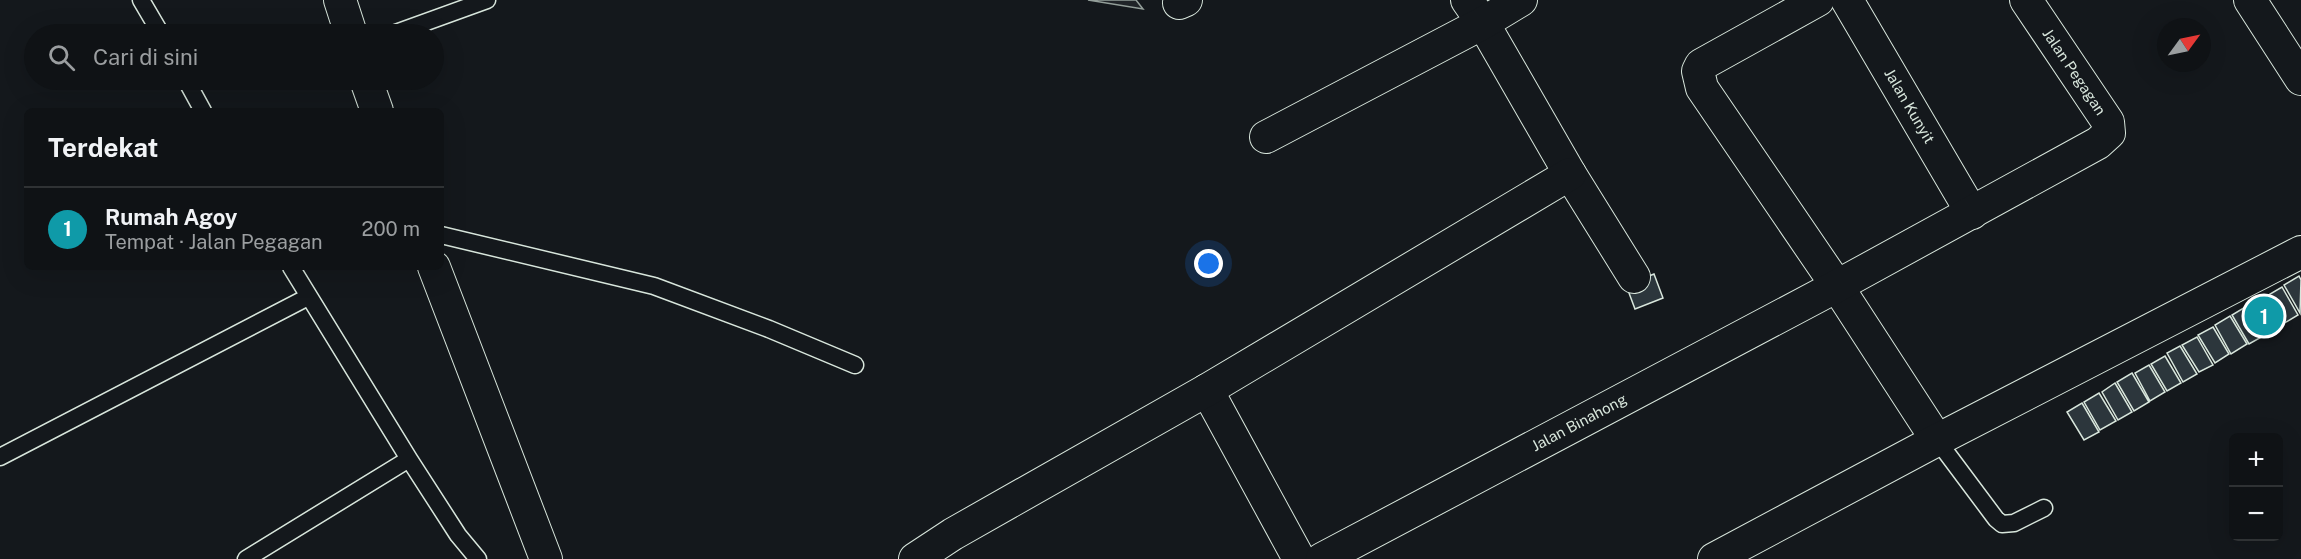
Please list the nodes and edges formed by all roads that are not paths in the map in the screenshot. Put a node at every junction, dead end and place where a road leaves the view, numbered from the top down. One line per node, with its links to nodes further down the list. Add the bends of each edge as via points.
1 (141, 0): 10 (lane)
2 (340, 0): 11 (street)
3 (487, 0): 12 (lane)
4 (1521, 0): 9 (street)
5 (1818, 0): 27 (street, via 1701,65 1698,71 1702,88)
6 (1847, 0): 21 (street, Jalan Kunyit)
7 (2026, 0): 19 (street, Jalan Pegagan, via 2108,122 2109,134)
8 (2250, 0): 13 (street)
9 (1475, 12): 18 (street); 20 (street)
10 (154, 24)
11 (348, 24)
12 (421, 24)
13 (2301, 79)
14 (191, 90): 16 (lane)
15 (370, 90): 17 (street)
16 (201, 108)
17 (376, 108)
18 (1266, 137)
19 (2098, 143): 21 (street, Jalan Binahong)
20 (1570, 174): 26 (street); 30 (street)
21 (1972, 213): 27 (street, Jalan Binahong)
22 (444, 237): 29 (lane, via 654,286)
23 (2301, 252): 31 (street)
24 (293, 270): 28 (lane)
25 (435, 270): 37 (street)
26 (1634, 277)
27 (1838, 286): 31 (street); 40 (street, Jalan Binahong)
28 (308, 297): 32 (lane); 33 (lane)
29 (855, 365)
30 (1207, 390): 38 (street); 39 (street)
31 (1937, 440): 34 (lane, via 2002,524 2014,524); 41 (street)
32 (0, 458)
33 (409, 459): 35 (lane); 36 (lane)
34 (2044, 508)
35 (246, 559)
36 (478, 559)
37 (546, 559)
38 (915, 559)
39 (1299, 559)
40 (1322, 559)
41 (1714, 559)

